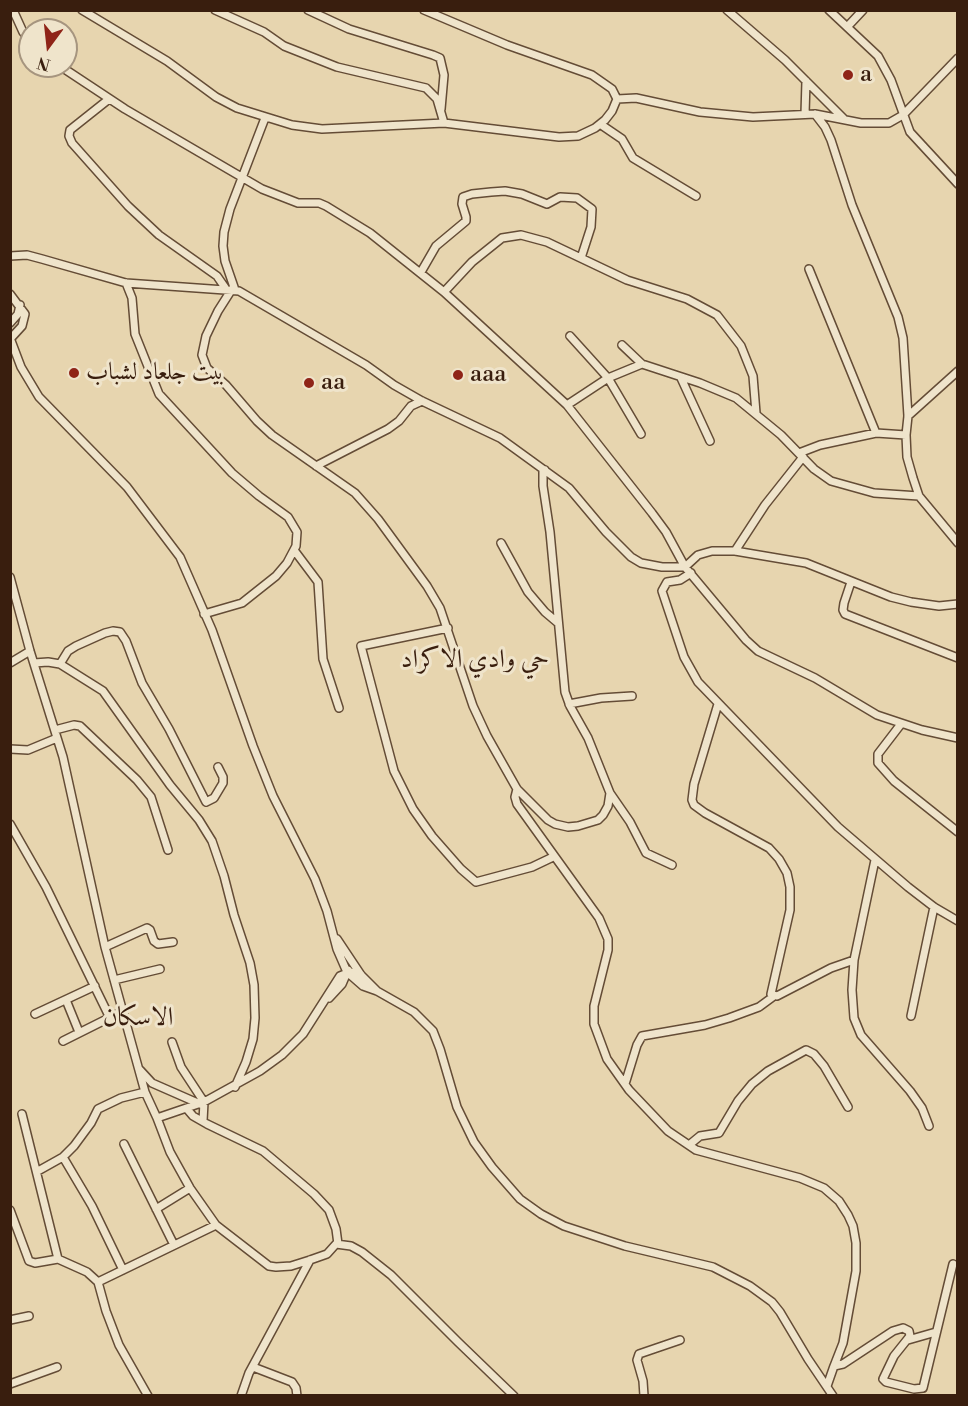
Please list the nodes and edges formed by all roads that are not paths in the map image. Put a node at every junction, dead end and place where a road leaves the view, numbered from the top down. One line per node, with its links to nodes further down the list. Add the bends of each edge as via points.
1 (82, 10): 18 (street, via 167,61 216,97)
2 (215, 10): 14 (street, via 264,32 284,46 337,67 419,85 432,92)
3 (308, 10): 14 (street, via 360,33 440,58 444,75)
4 (424, 10): 13 (street, via 592,75 612,89)
5 (829, 10): 8 (street)
6 (863, 10): 8 (street)
7 (729, 11): 11 (street)
8 (848, 26): 17 (street, via 878,56)
9 (957, 58): 17 (street)
10 (78, 78): 12 (street)
11 (806, 81): 15 (street); 19 (street)
12 (109, 99): 22 (street); 30 (street, via 70,130 72,143 159,236)
13 (617, 99): 15 (street, via 636,98 700,112 753,117); 21 (street)
14 (441, 109): 20 (street)
15 (805, 114): 16 (street)
16 (815, 114): 19 (street); 45 (street, via 825,127 898,317)
17 (903, 115): 19 (street, via 877,124); 23 (street, via 910,132)
18 (265, 118): 20 (street, via 322,129); 22 (street)
19 (844, 119)
20 (444, 123): 21 (street, via 559,136 578,136)
21 (600, 124): 24 (street, via 622,140 633,158)
22 (243, 176): 28 (street, via 262,189 298,203 326,206); 30 (street, via 230,209 223,246)
23 (957, 184)
24 (696, 196)
25 (10, 256): 29 (street, via 35,257)
26 (581, 258): 28 (street, via 592,209 577,198 560,197 547,204 522,194 485,192 463,197 466,221 436,246); 31 (street, via 547,242 509,236 471,262); 44 (street, via 627,280 687,299 717,315 741,346 753,376)
27 (809, 269): 46 (street)
28 (421, 272): 31 (street)
29 (126, 283): 30 (street); 56 (street, via 132,298 135,334 159,394 232,473 293,522 298,538)
30 (231, 290): 42 (street); 51 (street, via 206,336 202,355 207,368 272,435)
31 (444, 292): 43 (street)
32 (10, 294): 33 (street)
33 (20, 305): 34 (street); 36 (street, via 24,322)
34 (10, 323)
35 (570, 336): 40 (street)
36 (11, 338): 63 (street, via 21,368 39,398 127,487 180,557)
37 (622, 345): 38 (street)
38 (642, 364): 40 (street); 41 (street)
39 (957, 371): 45 (street)
40 (608, 378): 43 (street); 47 (street)
41 (681, 378): 44 (street, via 736,398); 49 (street)
42 (422, 401): 51 (street, via 411,406 388,429); 52 (street, via 500,438)
43 (567, 405): 58 (street, via 666,532)
44 (756, 413): 50 (street)
45 (908, 416): 48 (street)
46 (876, 433): 48 (street); 50 (street, via 820,446)
47 (641, 434)
48 (906, 435): 53 (street, via 907,457)
49 (710, 441)
50 (801, 455): 53 (street, via 831,482 874,493); 57 (street)
51 (316, 466): 65 (street, via 355,493 378,519 427,586)
52 (545, 470): 58 (street, via 569,488 631,557 654,566); 64 (street, via 543,486)
53 (919, 496): 55 (street)
54 (501, 543): 64 (street, via 528,592)
55 (957, 543)
56 (294, 550): 63 (street, via 281,571 245,601); 74 (street, via 318,582 323,659)
57 (735, 551): 58 (street, via 698,555); 61 (street, via 806,563)
58 (685, 567): 59 (street)
59 (691, 573): 73 (street, via 667,582 662,591 684,657 698,682); 75 (street, via 758,651)
60 (10, 577): 66 (street)
61 (850, 582): 62 (street, via 911,602); 67 (street, via 845,614)
62 (957, 604)
63 (204, 614): 91 (street, via 253,746 315,879)
64 (558, 623): 72 (street)
65 (448, 628): 81 (street, via 474,706); 86 (street, via 361,646 394,771 432,836 476,882 532,867)
66 (30, 651): 68 (street); 69 (street)
67 (957, 658)
68 (10, 663)
69 (34, 663): 70 (street); 76 (street)
70 (60, 664): 80 (street, via 75,646 105,633 120,632 206,802 214,798 223,783); 113 (street, via 109,697 212,841 254,985 253,1039)
71 (632, 696): 72 (street)
72 (569, 704): 82 (street, via 588,738)
73 (718, 704): 87 (street); 102 (street, via 692,800 705,813 769,848 787,873 790,910 771,994)
74 (339, 708)
75 (901, 724): 78 (street); 84 (street, via 878,754 880,766)
76 (55, 730): 77 (street); 85 (street, via 80,726 137,780 151,797)
77 (57, 738): 79 (street, via 28,750); 93 (street)
78 (957, 738)
79 (10, 749)
80 (218, 767)
81 (516, 789): 82 (street, via 548,820 568,827 598,820 605,812); 86 (street, via 517,804)
82 (610, 793): 88 (street, via 646,853)
83 (10, 824): 100 (street, via 46,886)
84 (957, 832)
85 (168, 850)
86 (553, 857): 112 (street, via 599,918 608,939 593,1016 603,1050)
87 (875, 860): 89 (street); 95 (street)
88 (672, 866)
89 (934, 907): 90 (street); 106 (street)
90 (957, 921)
91 (333, 931): 94 (street); 97 (street)
92 (173, 942): 93 (street, via 158,944 147,928)
93 (105, 947): 99 (street)
94 (348, 958): 97 (street); 98 (street)
95 (854, 960): 102 (street); 121 (street, via 853,1012 857,1028 910,1090)
96 (160, 969): 99 (street)
97 (347, 972): 98 (street); 101 (street, via 363,986); 113 (street, via 337,979 310,1026 292,1046)
98 (361, 975): 101 (street)
99 (114, 980): 104 (street)
100 (95, 986): 103 (street); 107 (street)
101 (377, 991): 146 (street, via 414,1012 433,1031 468,1131 520,1200 587,1234 713,1268 750,1286 780,1312)
102 (774, 996): 112 (street, via 759,1007 729,1018 642,1036)
103 (66, 1000): 105 (street); 108 (street)
104 (123, 1011): 107 (street); 111 (street)
105 (35, 1014)
106 (911, 1016)
107 (110, 1018): 108 (street)
108 (79, 1032): 109 (street)
109 (63, 1041)
110 (172, 1042): 115 (street)
111 (139, 1070): 114 (street); 115 (street, via 152,1083)
112 (624, 1084): 123 (street, via 646,1110)
113 (235, 1087): 115 (street)
114 (145, 1092): 119 (street); 124 (street, via 98,1109 83,1136)
115 (202, 1103): 117 (street); 120 (street)
116 (848, 1107): 123 (street, via 824,1066 806,1050 752,1084 719,1133 700,1136)
117 (187, 1109): 119 (street); 120 (street)
118 (22, 1114): 125 (street)
119 (158, 1118): 126 (street, via 170,1152)
120 (203, 1121): 130 (street, via 262,1150 314,1194 329,1210)
121 (929, 1126)
122 (124, 1144): 127 (street)
123 (689, 1145): 142 (street, via 793,1175 824,1188 839,1201 853,1226 856,1271 843,1343)
124 (63, 1158): 125 (street); 135 (street)
125 (38, 1171): 132 (street)
126 (190, 1188): 127 (street); 129 (street)
127 (156, 1209): 131 (street)
128 (10, 1210): 132 (street, via 29,1261)
129 (216, 1225): 131 (street); 133 (street, via 269,1266 291,1266)
130 (338, 1244): 133 (street, via 327,1254); 150 (street, via 362,1252 391,1275)
131 (174, 1245): 135 (street)
132 (58, 1260): 136 (street, via 87,1272)
133 (310, 1260): 144 (street)
134 (953, 1264): 139 (street)
135 (123, 1270): 136 (street)
136 (98, 1282): 147 (street, via 119,1345)
137 (29, 1316): 138 (street)
138 (10, 1320)
139 (936, 1332): 141 (street); 141 (street, via 920,1390 883,1379 894,1356)
140 (680, 1340): 151 (street, via 639,1354)
141 (908, 1340): 142 (street, via 907,1329 893,1331 845,1363)
142 (834, 1366): 146 (street)
143 (57, 1367): 145 (street)
144 (253, 1367): 148 (street); 149 (street, via 292,1382)
145 (10, 1384)
146 (827, 1386): 152 (street)
147 (148, 1395)
148 (241, 1395)
149 (297, 1395)
150 (514, 1395)
151 (644, 1395)
152 (833, 1395)

